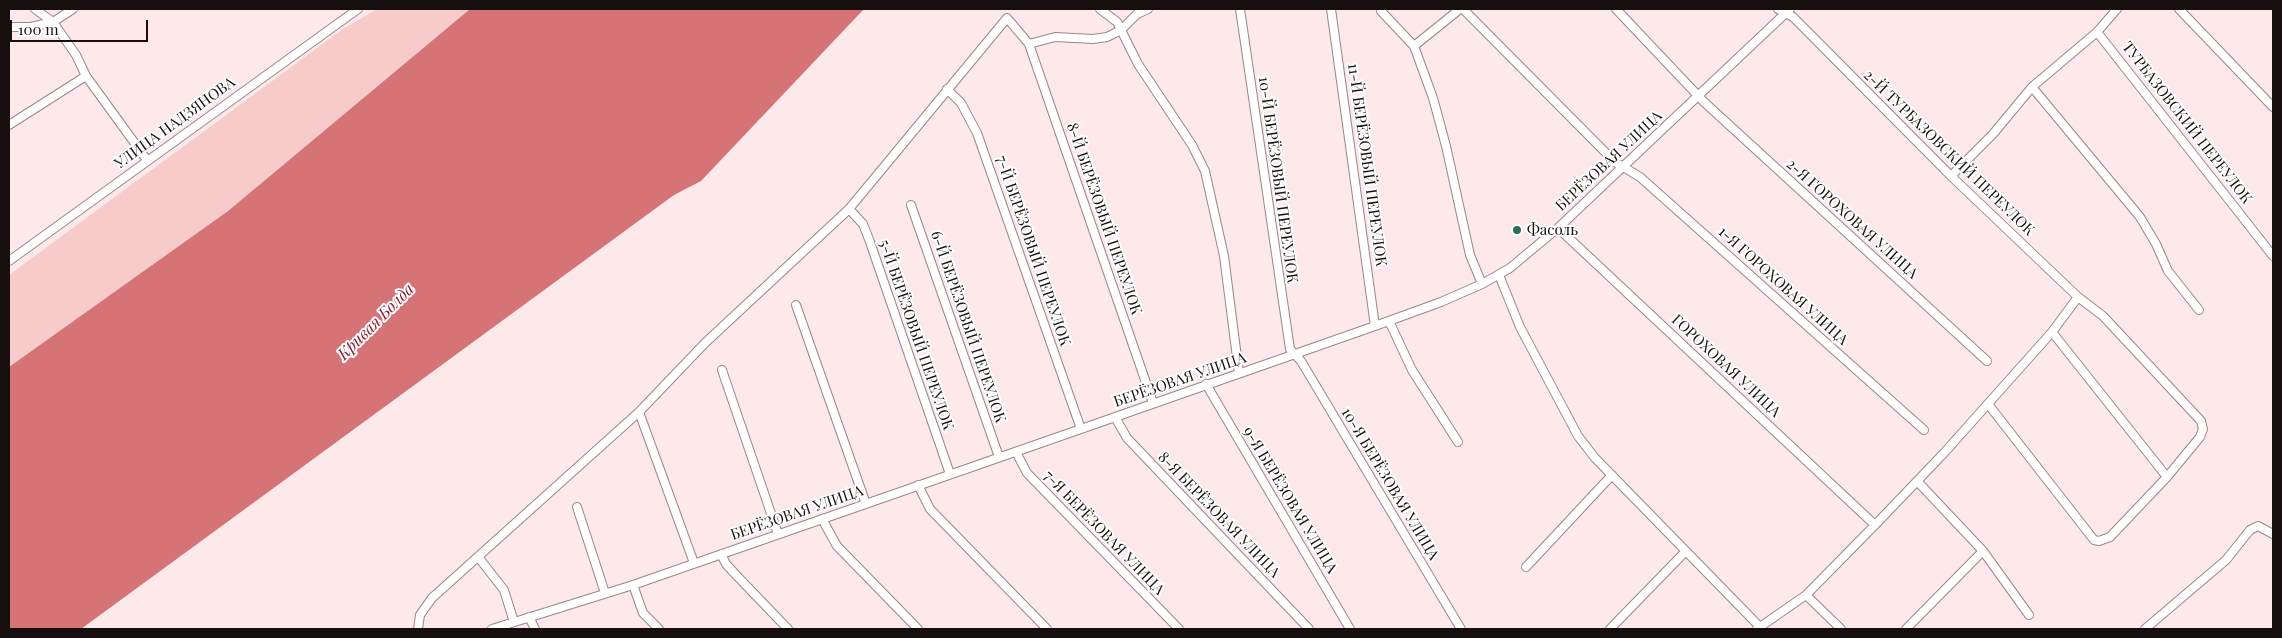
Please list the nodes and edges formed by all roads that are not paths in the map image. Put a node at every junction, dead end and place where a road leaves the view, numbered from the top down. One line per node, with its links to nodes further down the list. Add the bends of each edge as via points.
1 (35, 9): 17 (street)
2 (74, 9): 17 (street)
3 (340, 9): 16 (street)
4 (358, 9): 16 (street, УЛИЦА НАДЗЯНОВА)
5 (1100, 9): 19 (street, via 1117,22)
6 (1148, 9): 19 (street, via 1137,14)
7 (1240, 9): 46 (street, 10-Й БЕРЁЗОВЫЙ ПЕРЕУЛОК, via 1287,340)
8 (1331, 9): 44 (street, 11-Й БЕРЁЗОВЫЙ ПЕРЕУЛОК)
9 (1462, 9): 23 (street); 31 (street, 1-Я ГОРОХОВАЯ УЛИЦА)
10 (1616, 9): 27 (street, 2-Я ГОРОХОВАЯ УЛИЦА)
11 (1778, 9): 15 (street, 2-Й ТУРБАЗОВСКИЙ ПЕРЕУЛОК)
12 (2117, 9): 20 (street)
13 (2179, 9): 28 (street)
14 (1381, 11): 23 (street)
15 (1788, 11): 27 (street, БЕРЁЗОВАЯ УЛИЦА); 32 (street, 2-Й ТУРБАЗОВСКИЙ ПЕРЕУЛОК)
16 (345, 17): 30 (street, УЛИЦА НАДЗЯНОВА)
17 (53, 22): 18 (street); 24 (street)
18 (11, 28): 21 (street)
19 (1121, 30): 22 (street, via 1108,37 1055,37); 49 (street, via 1138,64 1205,171 1224,256)
20 (2097, 32): 25 (street); 36 (street, ТУРБАЗОВСКИЙ ПЕРЕУЛОК)
21 (9, 36)
22 (1029, 44): 26 (street, via 1007,18); 51 (street, 8-Й БЕРЁЗОВЫЙ ПЕРЕУЛОК)
23 (1414, 46): 39 (street, via 1433,98 1470,255)
24 (86, 76): 29 (street); 30 (street)
25 (2032, 86): 32 (street, via 1993,134); 42 (street, via 2140,218 2168,271)
26 (947, 89): 34 (street); 55 (street, 7-Й БЕРЁЗОВЫЙ ПЕРЕУЛОК, via 961,103 977,133)
27 (1699, 97): 31 (street, БЕРЁЗОВАЯ УЛИЦА); 47 (street, 2-Я ГОРОХОВАЯ УЛИЦА)
28 (2273, 107)
29 (9, 124)
30 (147, 160): 37 (street, УЛИЦА НАДЗЯНОВА)
31 (1623, 167): 35 (street, БЕРЁЗОВАЯ УЛИЦА); 56 (street, 1-Я ГОРОХОВАЯ УЛИЦА, via 1640,177)
32 (1951, 176): 40 (street, 2-Й ТУРБАЗОВСКИЙ ПЕРЕУЛОК)
33 (911, 205): 59 (street, 6-Й БЕРЁЗОВЫЙ ПЕРЕУЛОК)
34 (849, 209): 53 (street, via 705,343); 60 (street, 5-Й БЕРЁЗОВЫЙ ПЕРЕУЛОК, via 863,224 870,242)
35 (1558, 228): 38 (street, БЕРЁЗОВАЯ УЛИЦА); 68 (street, ГОРОХОВАЯ УЛИЦА)
36 (2273, 256)
37 (9, 261)
38 (1499, 275): 39 (street, БЕРЁЗОВАЯ УЛИЦА); 61 (street, via 1520,327 1578,436)
39 (1482, 284): 43 (street, БЕРЁЗОВАЯ УЛИЦА)
40 (2078, 296): 45 (street); 62 (street, 2-Й ТУРБАЗОВСКИЙ ПЕРЕУЛОК, via 2103,316 2201,421 2200,437)
41 (796, 305): 65 (street)
42 (2199, 310)
43 (1389, 321): 44 (street, БЕРЁЗОВАЯ УЛИЦА); 57 (street, via 1412,370)
44 (1375, 326): 46 (street, БЕРЁЗОВАЯ УЛИЦА)
45 (2052, 332): 52 (street); 62 (street)
46 (1294, 354): 49 (street, БЕРЁЗОВАЯ УЛИЦА); 93 (street, 10-Я БЕРЁЗОВАЯ УЛИЦА)
47 (1987, 362)
48 (722, 370): 69 (street)
49 (1239, 373): 50 (street, БЕРЁЗОВАЯ УЛИЦА)
50 (1206, 384): 51 (street, БЕРЁЗОВАЯ УЛИЦА); 92 (street, 9-Я БЕРЁЗОВАЯ УЛИЦА)
51 (1153, 403): 54 (street, БЕРЁЗОВАЯ УЛИЦА)
52 (1988, 404): 62 (street, 2-Й ТУРБАЗОВСКИЙ ПЕРЕУЛОК, via 2094,540 2110,537); 63 (street)
53 (638, 412): 74 (street); 75 (street)
54 (1115, 417): 55 (street, БЕРЁЗОВАЯ УЛИЦА); 91 (street, 8-Я БЕРЁЗОВАЯ УЛИЦА, via 1127,438)
55 (1080, 429): 58 (street, БЕРЁЗОВАЯ УЛИЦА)
56 (1924, 430)
57 (1458, 442)
58 (1016, 452): 59 (street, БЕРЁЗОВАЯ УЛИЦА); 90 (street, 7-Я БЕРЁЗОВАЯ УЛИЦА, via 1027,473)
59 (999, 457): 60 (street, БЕРЁЗОВАЯ УЛИЦА)
60 (950, 474): 64 (street, БЕРЁЗОВАЯ УЛИЦА)
61 (1612, 475): 71 (street); 76 (street)
62 (2167, 477)
63 (1917, 481): 68 (street); 72 (street)
64 (918, 485): 65 (street, БЕРЁЗОВАЯ УЛИЦА); 89 (street, via 930,509)
65 (866, 504): 67 (street, БЕРЁЗОВАЯ УЛИЦА)
66 (577, 507): 78 (street)
67 (822, 519): 69 (street, БЕРЁЗОВАЯ УЛИЦА); 88 (street, via 837,546)
68 (1875, 525): 79 (street)
69 (778, 534): 73 (street, БЕРЁЗОВАЯ УЛИЦА)
70 (2273, 534): 98 (street, via 2258,526 2250,530 2226,560)
71 (1686, 551): 94 (street); 95 (street)
72 (1983, 551): 80 (street); 97 (street)
73 (721, 554): 75 (street, БЕРЁЗОВАЯ УЛИЦА); 87 (street, via 736,576)
74 (479, 558): 82 (street, via 504,590); 83 (street, via 432,598 420,615)
75 (694, 563): 77 (street, БЕРЁЗОВАЯ УЛИЦА)
76 (1526, 567)
77 (633, 585): 78 (street, БЕРЁЗОВАЯ УЛИЦА); 86 (street, via 643,613)
78 (605, 593): 81 (street, БЕРЁЗОВАЯ УЛИЦА)
79 (1806, 595): 95 (street); 96 (street)
80 (2030, 615)
81 (529, 617): 82 (street, БЕРЁЗОВАЯ УЛИЦА); 85 (street)
82 (514, 622): 84 (street, БЕРЁЗОВАЯ УЛИЦА)
83 (418, 629)
84 (492, 629)
85 (535, 629)
86 (660, 629)
87 (788, 629)
88 (918, 629)
89 (1047, 629)
90 (1178, 629)
91 (1309, 629)
92 (1350, 629)
93 (1461, 629)
94 (1610, 629)
95 (1760, 629)
96 (1841, 629)
97 (1906, 629)
98 (2145, 629)

